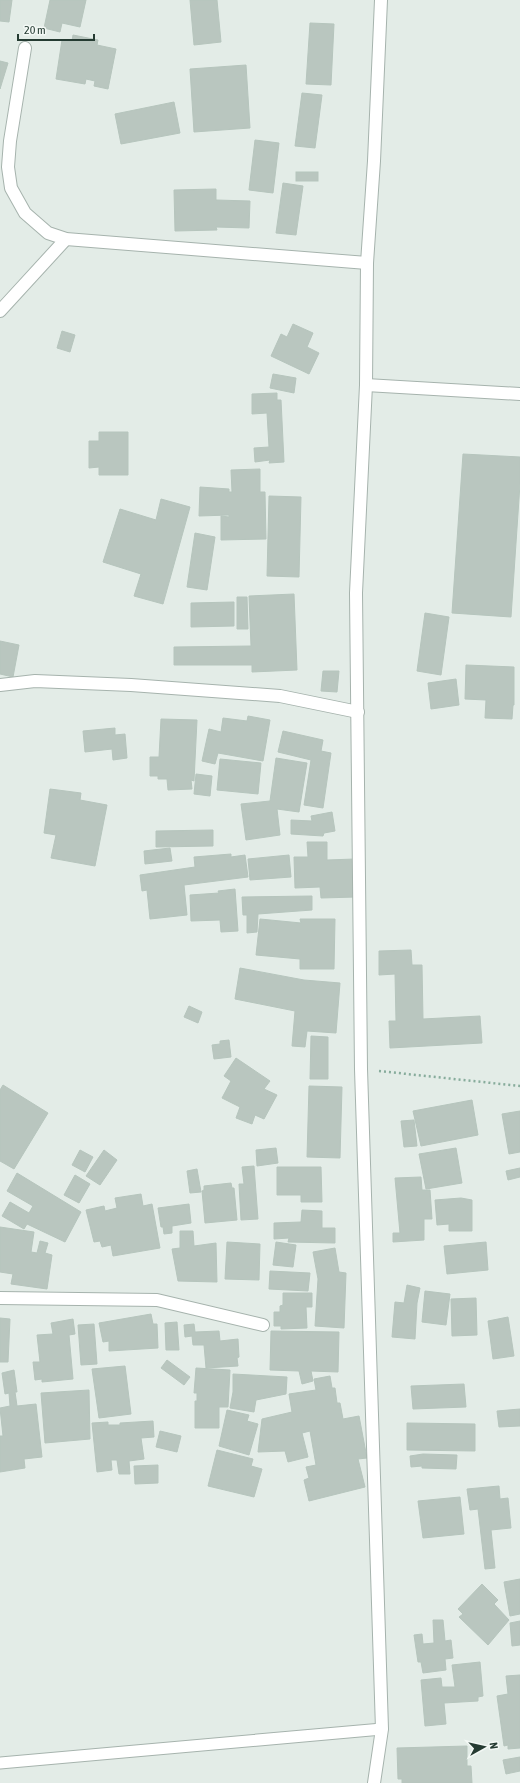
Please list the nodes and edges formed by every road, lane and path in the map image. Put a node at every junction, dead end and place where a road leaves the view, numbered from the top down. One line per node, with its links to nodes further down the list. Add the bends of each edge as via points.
1 (381, 0): 4 (street)
2 (25, 48): 3 (street, via 10,140 8,167 11,188 25,213 48,233)
3 (66, 238): 4 (street); 5 (street)
4 (367, 263): 6 (street)
5 (0, 311)
6 (366, 385): 7 (street); 9 (street, via 356,593)
7 (520, 394)
8 (0, 684): 9 (street, via 35,681 131,685 280,696)
9 (358, 712): 10 (street)
10 (361, 1069): 11 (path); 14 (street)
11 (520, 1086)
12 (0, 1298): 13 (street, via 157,1300)
13 (263, 1325)
14 (382, 1729): 15 (lane); 16 (street)
15 (0, 1763)
16 (374, 1783)

